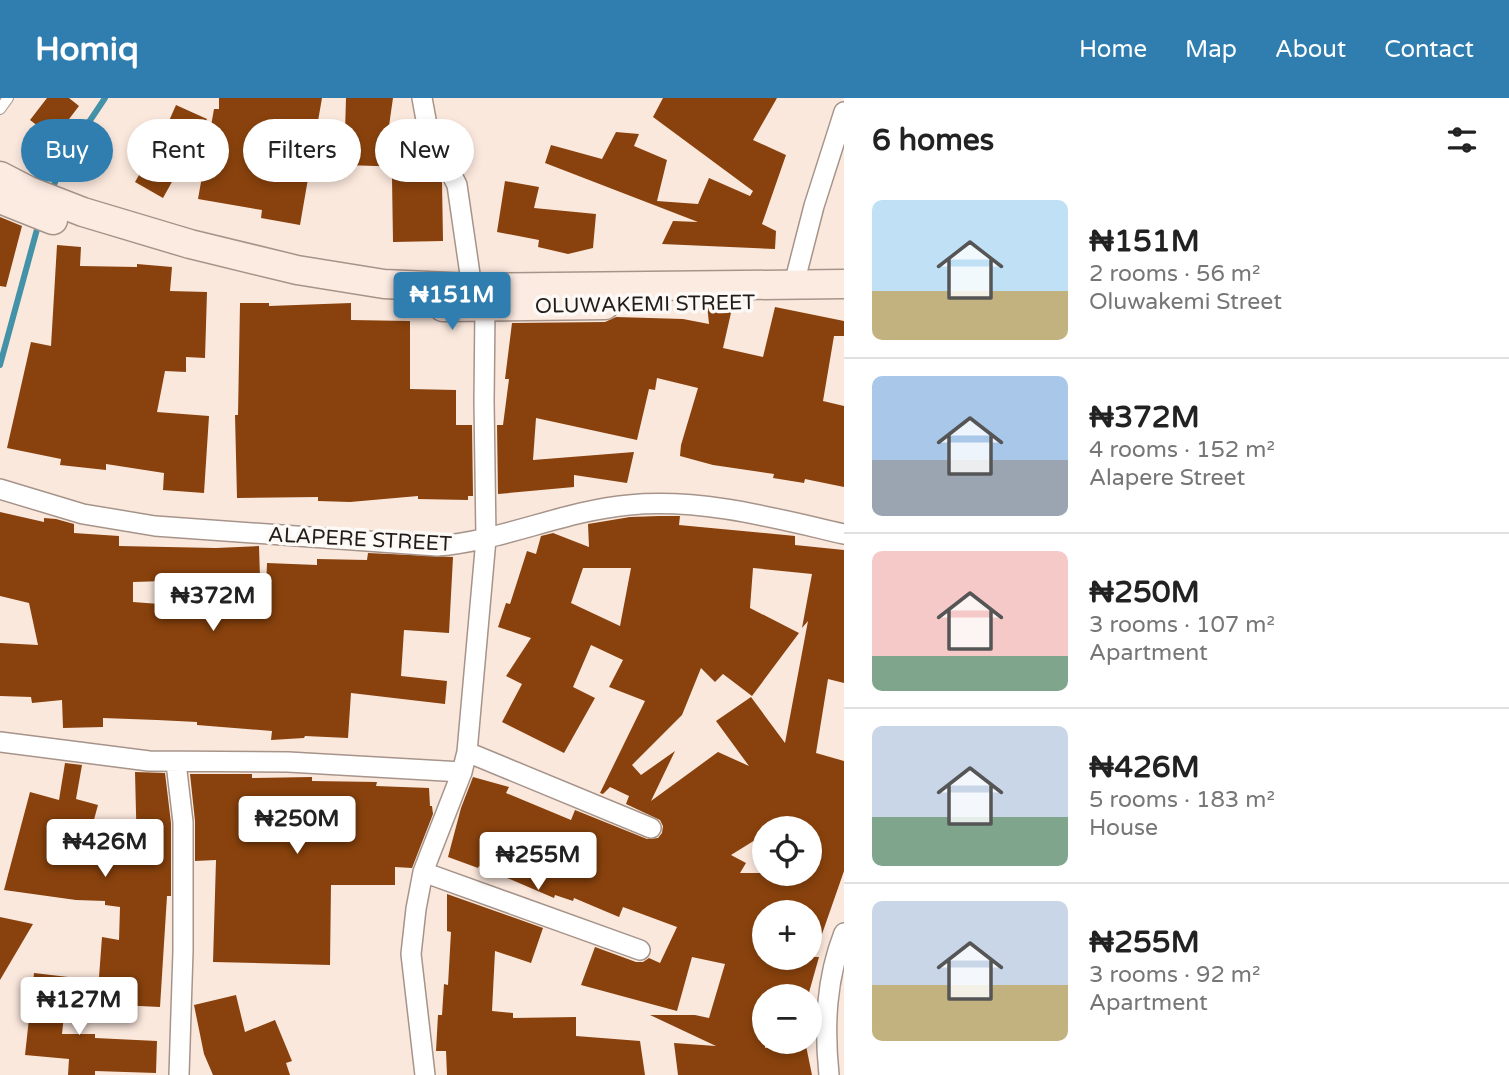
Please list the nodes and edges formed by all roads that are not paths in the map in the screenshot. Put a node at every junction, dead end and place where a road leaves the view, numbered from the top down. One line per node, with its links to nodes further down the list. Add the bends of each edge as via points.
1 (8, 98): 5 (lane)
2 (422, 98): 12 (street, via 427,125 457,185)
3 (835, 98): 4 (street)
4 (844, 103)
5 (0, 109)
6 (844, 112): 10 (street)
7 (0, 176): 9 (street)
8 (0, 199): 9 (street)
9 (28, 200): 12 (street, OLUWAKEMI STREET, via 185,262 293,289 381,303)
10 (794, 284): 11 (street, OLUWAKEMI STREET); 12 (street, OLUWAKEMI STREET)
11 (844, 284)
12 (479, 298): 13 (street, OLUWAKEMI STREET); 16 (street)
13 (844, 301)
14 (0, 489): 16 (street, ALAPERE STREET, via 83,514 155,526 436,546)
15 (844, 534): 16 (street, ALAPERE STREET, via 754,514 667,504 571,515)
16 (486, 539): 18 (street)
17 (0, 742): 19 (street)
18 (467, 752): 20 (street); 21 (street)
19 (176, 763): 20 (street, via 288,762); 25 (street, via 183,822)
20 (462, 772): 22 (street)
21 (651, 828)
22 (424, 872): 24 (street); 26 (street, via 411,954)
23 (844, 933): 27 (street, via 830,981)
24 (640, 950)
25 (179, 1075)
26 (425, 1075)
27 (829, 1075)

